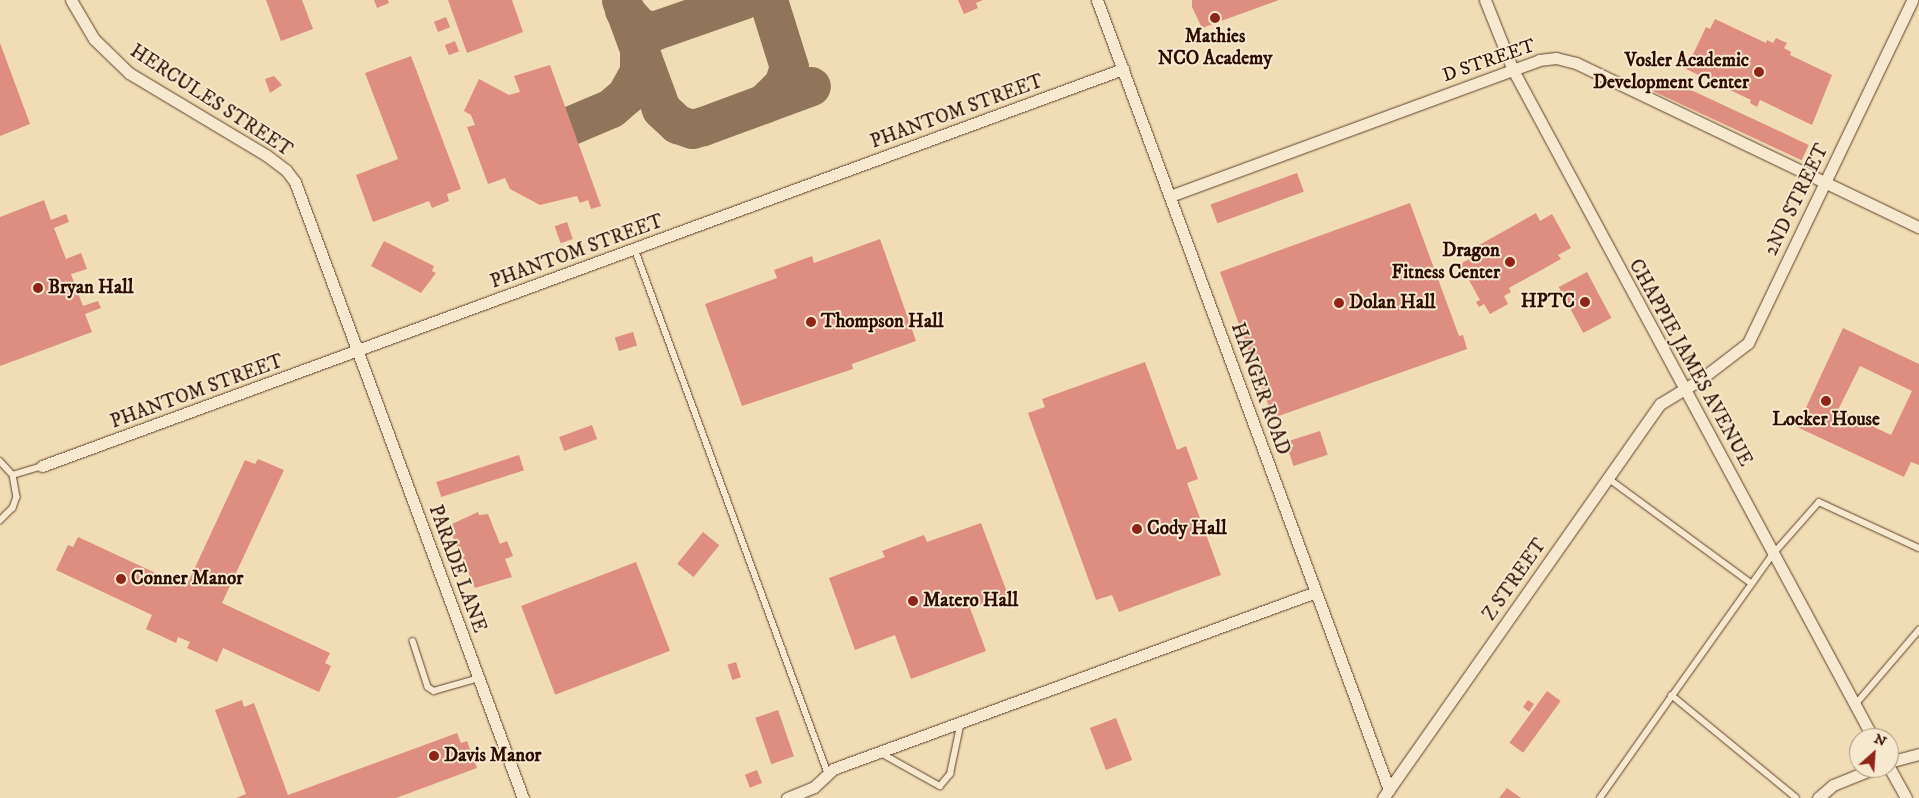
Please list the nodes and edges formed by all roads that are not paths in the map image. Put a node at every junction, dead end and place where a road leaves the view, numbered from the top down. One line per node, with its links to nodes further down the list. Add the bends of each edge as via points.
1 (71, 0): 11 (street, HERCULES STREET, via 94,39 129,73 286,170 304,200)
2 (1097, 0): 5 (street, HANGER ROAD)
3 (1485, 0): 6 (street, CHAPPIE JAMES AVENUE)
4 (1912, 0): 7 (street, 2ND STREET)
5 (1123, 69): 8 (street, HANGER ROAD); 10 (street, PHANTOM STREET)
6 (1512, 70): 7 (street, D STREET, via 1556,58 1576,63); 8 (street, D STREET); 12 (street, CHAPPIE JAMES AVENUE)
7 (1826, 183): 9 (street, D STREET); 12 (street, 2ND STREET, via 1748,343)
8 (1170, 196): 21 (street, HANGER ROAD)
9 (1919, 227)
10 (635, 249): 11 (street, PHANTOM STREET); 32 (lane)
11 (359, 352): 14 (street, PHANTOM STREET); 24 (street, PARADE LANE)
12 (1683, 391): 16 (street, Z STREET, via 1660,404); 19 (street, CHAPPIE JAMES AVENUE)
13 (0, 461): 15 (lane)
14 (42, 466): 15 (lane)
15 (13, 474): 17 (lane, via 17,497 13,508)
16 (1608, 478): 20 (lane); 35 (street, Z STREET)
17 (0, 521)
18 (1919, 548): 19 (lane, via 1818,502)
19 (1773, 554): 20 (lane); 26 (street, CHAPPIE JAMES AVENUE)
20 (1751, 583): 25 (lane)
21 (1316, 592): 27 (street); 35 (street, HANGER ROAD)
22 (1919, 630): 26 (lane)
23 (412, 641): 24 (lane, via 428,687 434,691)
24 (479, 678): 36 (street, PARADE LANE)
25 (1672, 696): 38 (lane); 39 (lane)
26 (1855, 705): 28 (street, CHAPPIE JAMES AVENUE)
27 (961, 722): 29 (street); 29 (lane, via 950,774 940,786)
28 (1868, 728)
29 (879, 752): 32 (street)
30 (1919, 754): 31 (street)
31 (1899, 759)
32 (828, 774): 37 (street, via 814,787)
33 (1850, 778): 40 (street, via 1833,785)
34 (1895, 778): 41 (street)
35 (1386, 794)
36 (523, 798)
37 (788, 798)
38 (1600, 798)
39 (1796, 798)
40 (1818, 798)
41 (1906, 798)

